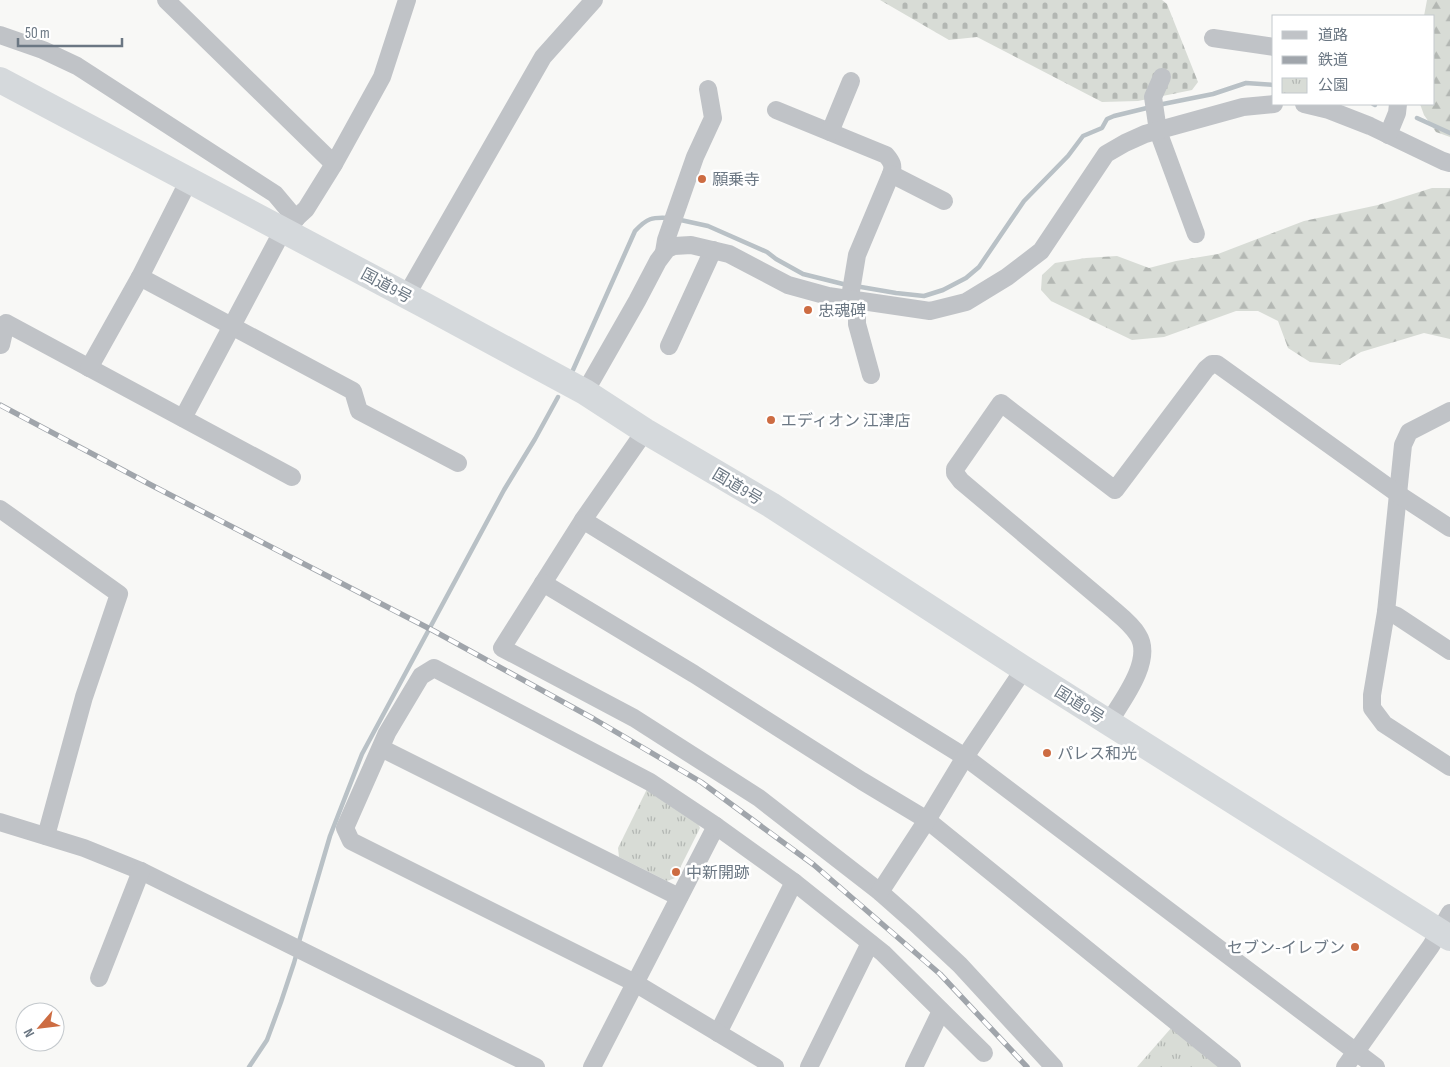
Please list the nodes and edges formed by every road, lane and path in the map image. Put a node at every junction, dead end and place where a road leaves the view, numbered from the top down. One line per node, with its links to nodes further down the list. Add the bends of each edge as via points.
1 (166, 0): 19 (street)
2 (407, 0): 19 (street, via 382,77)
3 (594, 0): 29 (street, via 543,58)
4 (0, 35): 23 (street, via 77,66 275,194)
5 (1213, 38): 6 (street)
6 (1272, 47)
7 (1162, 77): 15 (street, via 1153,97)
8 (0, 80): 21 (highway, 国道9号)
9 (850, 81): 16 (street)
10 (708, 89): 26 (street, via 713,118 695,157)
11 (1272, 104): 15 (street)
12 (1308, 105): 17 (street, via 1330,110)
13 (1398, 105): 17 (street)
14 (776, 110): 16 (street)
15 (1157, 125): 24 (street); 28 (street, via 1106,154 1042,251 966,302 930,311)
16 (830, 132): 20 (street, via 886,155 892,162)
17 (1388, 135): 18 (street)
18 (1450, 163)
19 (334, 164): 23 (street, via 306,209)
20 (891, 174): 22 (street); 28 (street, via 857,256)
21 (189, 180): 23 (highway, 国道9号); 27 (street)
22 (944, 201)
23 (290, 225): 29 (highway, 国道9号); 30 (street)
24 (1196, 234)
25 (714, 250): 26 (street, via 678,245); 28 (street, via 730,254 788,285 828,296); 32 (street)
26 (664, 252): 35 (street)
27 (140, 277): 30 (street); 33 (street)
28 (851, 291): 34 (street)
29 (406, 296): 35 (highway, 国道9号)
30 (232, 326): 37 (street); 39 (street, via 353,392 360,411)
31 (2, 345): 33 (street, via 6,323)
32 (669, 346)
33 (89, 368): 37 (street)
34 (871, 375)
35 (585, 392): 38 (highway, 国道9号)
36 (1450, 411): 41 (street, via 1409,432 1403,445)
37 (183, 418): 40 (street)
38 (646, 431): 43 (street); 48 (highway, 国道9号, via 771,505)
39 (458, 463)
40 (292, 477)
41 (1398, 494): 44 (street); 46 (street); 49 (street, via 1217,364 1206,369 1115,490 1001,403 955,473 1108,605 1139,636 1142,664)
42 (0, 509): 56 (street, via 120,594 84,698)
43 (584, 520): 45 (street); 51 (street)
44 (1450, 528)
45 (543, 583): 53 (street); 59 (street, via 502,648 634,718 750,792)
46 (1386, 612): 47 (street); 52 (street, via 1372,708 1384,724)
47 (1450, 651)
48 (1024, 669): 49 (highway, 国道9号); 51 (street)
49 (1109, 722): 61 (highway, 国道9号)
50 (381, 748): 55 (street, via 421,676 434,668 650,782); 60 (street); 64 (street, via 345,828 351,841)
51 (965, 757): 53 (street); 67 (street)
52 (1450, 768)
53 (927, 820): 59 (street); 75 (street)
54 (0, 822): 56 (street)
55 (716, 826): 58 (street); 60 (street)
56 (46, 836): 57 (street)
57 (141, 871): 63 (street); 69 (street)
58 (794, 882): 62 (street); 66 (street)
59 (880, 892): 74 (street, via 960,965)
60 (680, 897): 64 (street)
61 (1446, 927): 67 (street)
62 (870, 943): 65 (street); 72 (street)
63 (99, 978)
64 (635, 982): 66 (street); 70 (street)
65 (942, 1010): 68 (street); 73 (street)
66 (718, 1033): 71 (street)
67 (1356, 1051): 76 (street); 77 (street)
68 (984, 1053)
69 (536, 1067)
70 (592, 1067)
71 (775, 1067)
72 (809, 1067)
73 (914, 1067)
74 (1054, 1067)
75 (1232, 1067)
76 (1345, 1067)
77 (1376, 1067)

